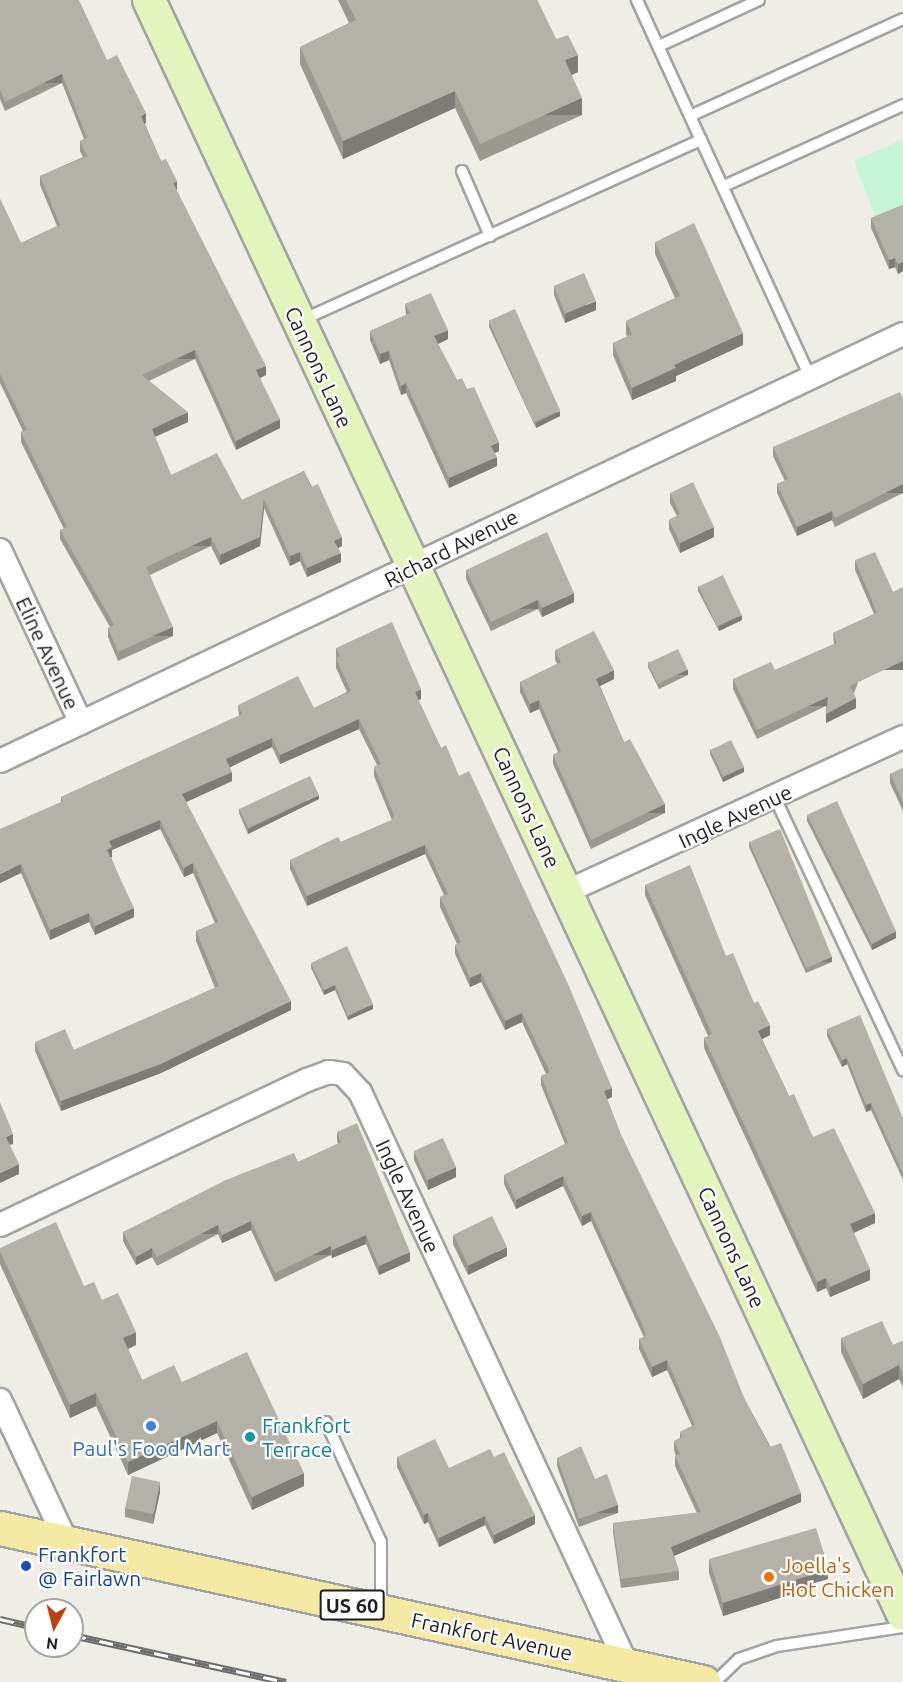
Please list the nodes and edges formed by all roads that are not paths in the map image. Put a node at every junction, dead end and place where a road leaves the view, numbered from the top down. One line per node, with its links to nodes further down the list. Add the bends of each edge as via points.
1 (148, 0): 12 (main road, Cannons Lane)
2 (637, 0): 5 (lane)
3 (759, 0): 5 (lane)
4 (903, 19): 7 (lane)
5 (659, 46): 7 (lane)
6 (903, 105): 10 (lane)
7 (690, 116): 8 (lane)
8 (700, 140): 10 (lane); 11 (lane)
9 (462, 171): 11 (lane)
10 (724, 186): 14 (lane)
11 (490, 236): 12 (lane)
12 (298, 321): 16 (main road, Cannons Lane)
13 (903, 334): 14 (street, Richard Avenue)
14 (810, 378): 16 (street, Richard Avenue)
15 (0, 550): 17 (street, Eline Avenue)
16 (412, 567): 17 (street, Richard Avenue); 21 (main road, Cannons Lane)
17 (81, 723): 19 (street, Richard Avenue)
18 (903, 737): 20 (street, Ingle Avenue)
19 (0, 761)
20 (775, 798): 21 (street, Ingle Avenue); 22 (lane)
21 (566, 892): 29 (main road, Cannons Lane)
22 (903, 1070)
23 (0, 1225): 31 (street, Ingle Avenue, via 308,1080 329,1072 343,1074 360,1092)
24 (0, 1400): 27 (street)
25 (326, 1422): 28 (lane, via 381,1542)
26 (0, 1528): 27 (main road, Frankfort Avenue / US 60)
27 (67, 1543): 28 (main road, Frankfort Avenue / US 60)
28 (380, 1611): 31 (main road, Frankfort Avenue / US 60)
29 (903, 1614)
30 (903, 1627): 33 (lane, via 777,1646 740,1659)
31 (627, 1665): 32 (main road, Frankfort Avenue / US 60)
32 (703, 1682)
33 (715, 1682)

